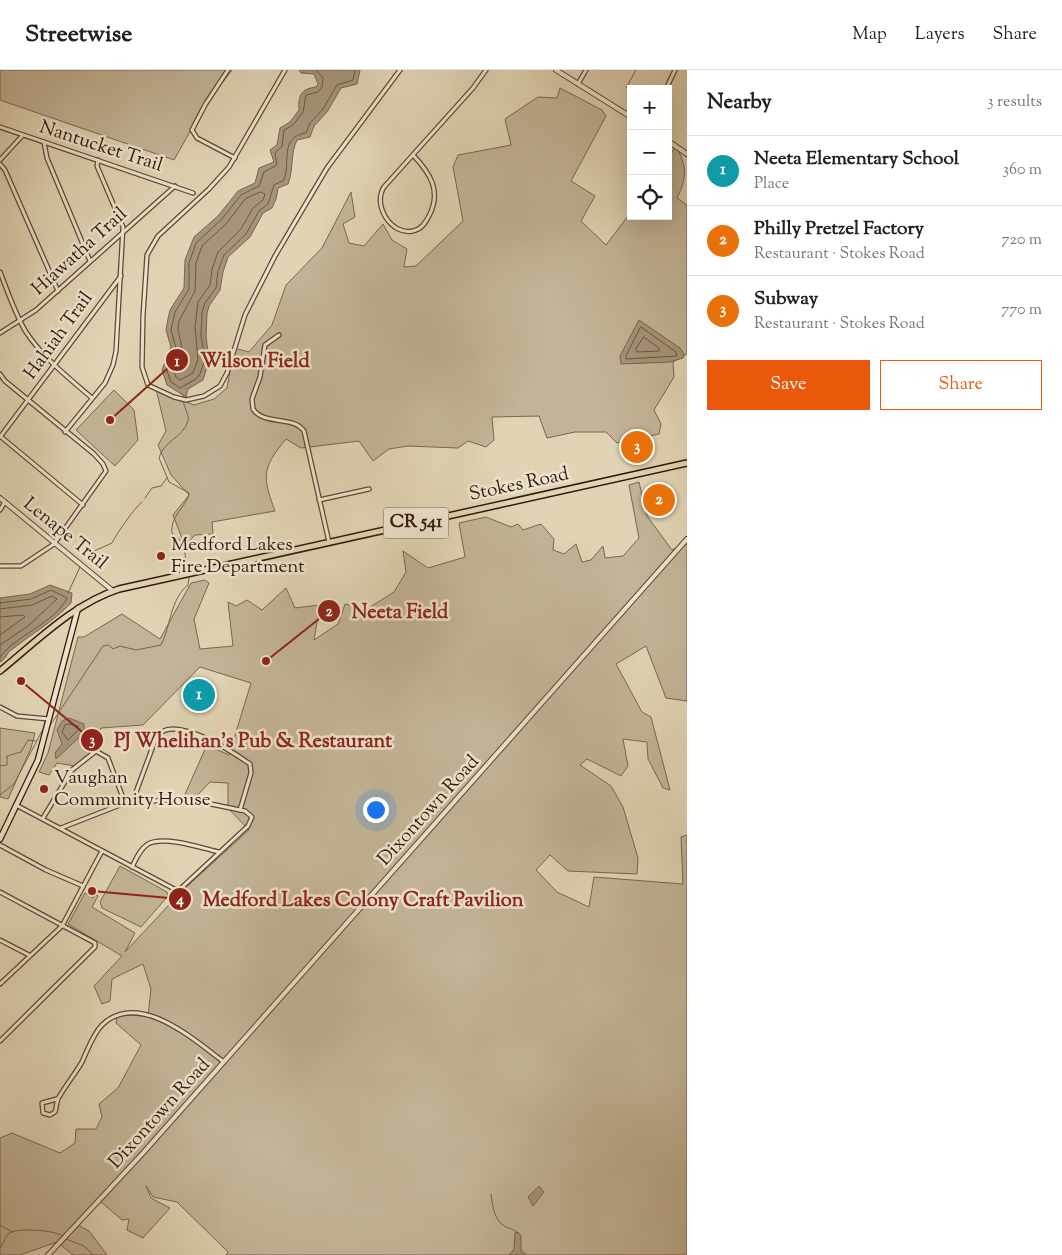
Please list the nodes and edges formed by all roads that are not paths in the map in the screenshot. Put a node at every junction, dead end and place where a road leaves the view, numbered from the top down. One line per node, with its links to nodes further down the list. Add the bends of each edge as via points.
1 (228, 70): 17 (street, via 193,126 193,133 196,138)
2 (285, 70): 17 (street)
3 (400, 70): 17 (street, via 328,168 275,256 245,315 223,382 208,394 178,399 147,384 142,366 147,255 158,236 218,181)
4 (486, 70): 16 (street)
5 (556, 70): 8 (street)
6 (586, 70): 8 (street)
7 (674, 70): 9 (street)
8 (578, 84): 10 (street)
9 (668, 85)
10 (627, 115)
11 (0, 127): 12 (street, Nantucket Trail)
12 (23, 135): 13 (street, Nantucket Trail); 18 (street)
13 (44, 142): 19 (street, Nantucket Trail); 24 (street, via 47,158)
14 (672, 145): 15 (street)
15 (687, 154)
16 (413, 155): 16 (street, via 384,186 379,197 380,209 408,232 421,228 433,208 435,192 432,178)
17 (235, 158)
18 (0, 160)
19 (98, 160): 21 (street, Nantucket Trail); 23 (street, via 97,166)
20 (0, 164): 27 (street)
21 (175, 186): 22 (street, Nantucket Trail); 23 (street, Hiawatha Trail)
22 (193, 193)
23 (122, 231): 24 (street, Hiawatha Trail); 26 (street)
24 (90, 261): 27 (street, Hiawatha Trail)
25 (0, 272): 28 (street)
26 (121, 275): 31 (street, Hahiah Trail); 33 (street, via 114,365)
27 (58, 291): 28 (street, Hiawatha Trail)
28 (20, 321): 29 (street, Hiawatha Trail); 31 (street, via 35,345)
29 (0, 332)
30 (279, 335): 40 (street, via 265,345 260,377 252,399 253,409 262,417 302,428)
31 (55, 366): 33 (street); 34 (street, Hahiah Trail)
32 (0, 374): 34 (street)
33 (92, 398): 35 (street)
34 (28, 401): 35 (street); 36 (street, Hahiah Trail)
35 (65, 432): 42 (street, via 105,466 106,473)
36 (0, 436): 42 (street)
37 (687, 463): 45 (main road, Stokes Road / CR 541)
38 (369, 489): 40 (street)
39 (0, 498): 41 (street, Lenape Trail)
40 (318, 500): 45 (street)
41 (5, 502): 43 (street); 46 (street, Lenape Trail)
42 (83, 505): 46 (street)
43 (0, 510)
44 (687, 539): 71 (street, Dixontown Road)
45 (329, 542): 48 (main road, Stokes Road / CR 541)
46 (54, 544): 47 (street, via 21,566); 48 (street, Lenape Trail)
47 (0, 566)
48 (113, 591): 49 (main road, Stokes Road / CR 541)
49 (78, 608): 50 (main road, Stokes Road / CR 541); 52 (main road)
50 (0, 671)
51 (0, 707): 52 (street, via 16,716)
52 (49, 719): 55 (main road, via 38,760)
53 (125, 803): 54 (street); 57 (street, via 108,758 96,751 72,770); 58 (street)
54 (132, 803): 56 (street, via 166,800 201,802); 56 (street, via 156,738 163,729 175,728 198,736 250,764 252,769)
55 (16, 805): 57 (street); 59 (main road)
56 (240, 810): 62 (street, via 252,817 248,826)
57 (44, 818): 58 (street)
58 (61, 828): 61 (street)
59 (0, 839)
60 (0, 845): 64 (street)
61 (102, 851): 63 (street); 64 (street)
62 (219, 852): 63 (street, via 155,842 146,846); 63 (street, via 178,890)
63 (132, 867)
64 (83, 886): 66 (street)
65 (0, 892): 66 (street)
66 (62, 926): 68 (street); 70 (street, via 95,943 95,946)
67 (0, 940): 68 (street)
68 (29, 955): 69 (street)
69 (0, 984)
70 (0, 1041)
71 (224, 1062): 72 (street, via 192,1036 167,1022 139,1013 118,1014 98,1030); 73 (street, Dixontown Road)
72 (57, 1099): 72 (street, via 53,1114 43,1113 42,1103)
73 (48, 1255)

